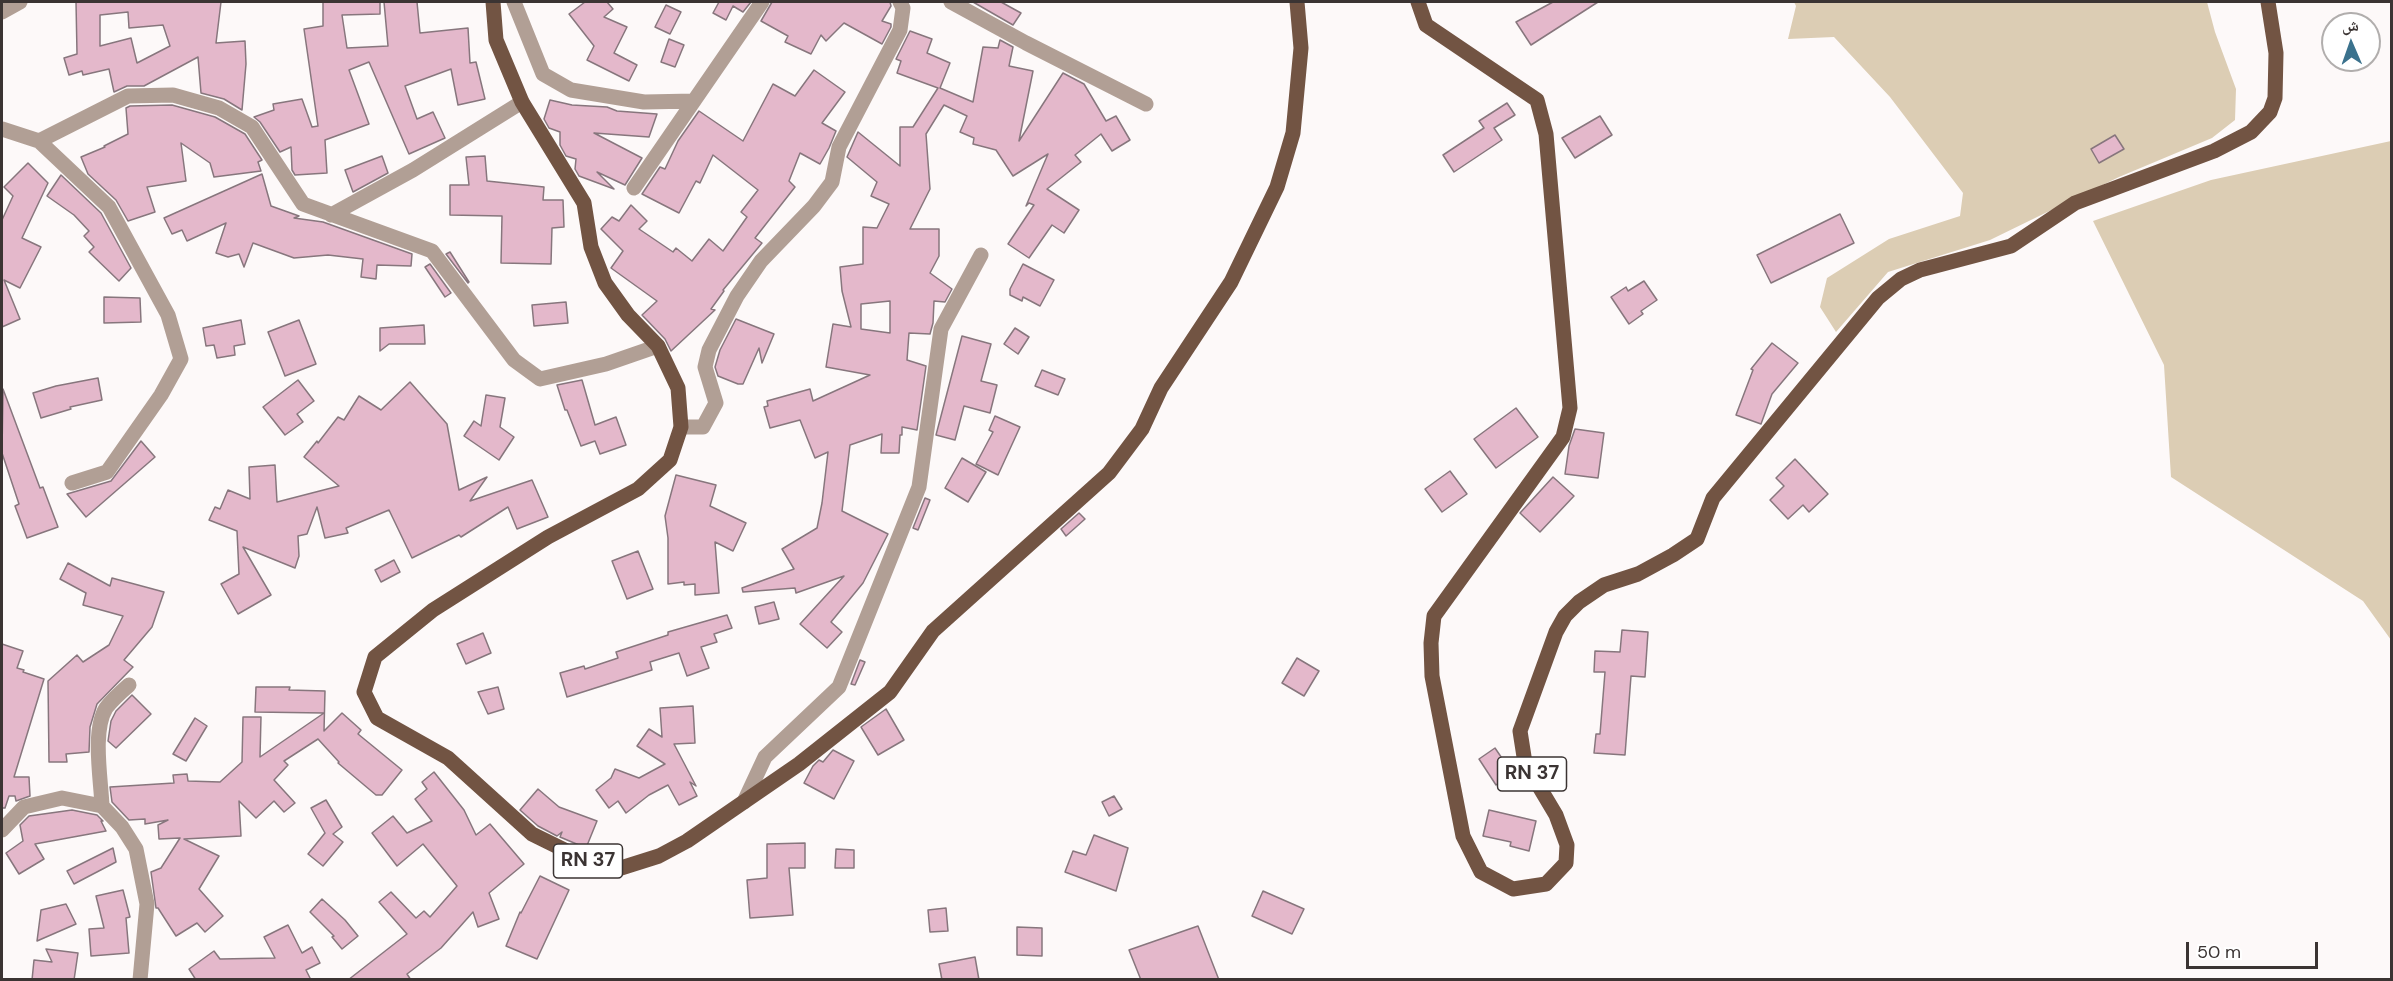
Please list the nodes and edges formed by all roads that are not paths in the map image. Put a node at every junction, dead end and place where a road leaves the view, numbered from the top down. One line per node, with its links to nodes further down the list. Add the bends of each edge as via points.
1 (17, 2): 10 (street)
2 (493, 2): 12 (main road, RN 37, via 496,40)
3 (513, 2): 11 (street, via 543,74 552,80 571,90 644,102)
4 (762, 2): 11 (street)
5 (900, 2): 20 (street, via 900,30 839,147 832,182 761,261 737,296 705,367 716,403 703,427)
6 (951, 2): 13 (street)
7 (1297, 2): 23 (main road, RN 37, via 1300,48 1293,133 1277,187 1231,282 1161,388 1142,429 1109,473 933,631 890,692)
8 (1418, 2): 9 (main road, RN 37, via 1426,25 1537,100 1546,134 1570,408 1563,437 1434,616 1431,643 1432,676 1463,836 1481,872 1514,889 1546,884 1566,863 1567,845 1556,815 1526,763 1520,731 1564,616 1604,585 1638,574 1697,539 1713,498 1878,298 1902,279 1920,270 2011,246 2075,203 2214,152 2251,132 2270,112 2275,98 2276,53)
9 (2268, 2)
10 (2, 12)
11 (694, 101): 16 (street)
12 (522, 102): 17 (street, via 413,170); 19 (main road, RN 37, via 584,202 591,247 605,283 628,315)
13 (1146, 104)
14 (2, 129): 15 (street)
15 (39, 141): 17 (street, via 128,96 173,95 219,108 252,127 303,204); 21 (street, via 109,207 168,315 181,359 107,472)
16 (634, 188)
17 (331, 215): 19 (street, via 432,251 514,360 540,380)
18 (981, 255): 23 (street, via 941,329 919,488 839,687 765,757)
19 (658, 346): 20 (main road, RN 37, via 678,388)
20 (681, 427): 23 (main road, RN 37, via 670,460 638,489 548,537 433,610 375,657 364,692 377,718 448,758 532,834 599,867 621,868 659,856)
21 (72, 483)
22 (129, 685): 24 (street, via 107,707 101,720)
23 (744, 802)
24 (102, 806): 25 (street, via 62,798 24,807); 26 (street, via 136,849 147,903)
25 (2, 830)
26 (140, 980)

